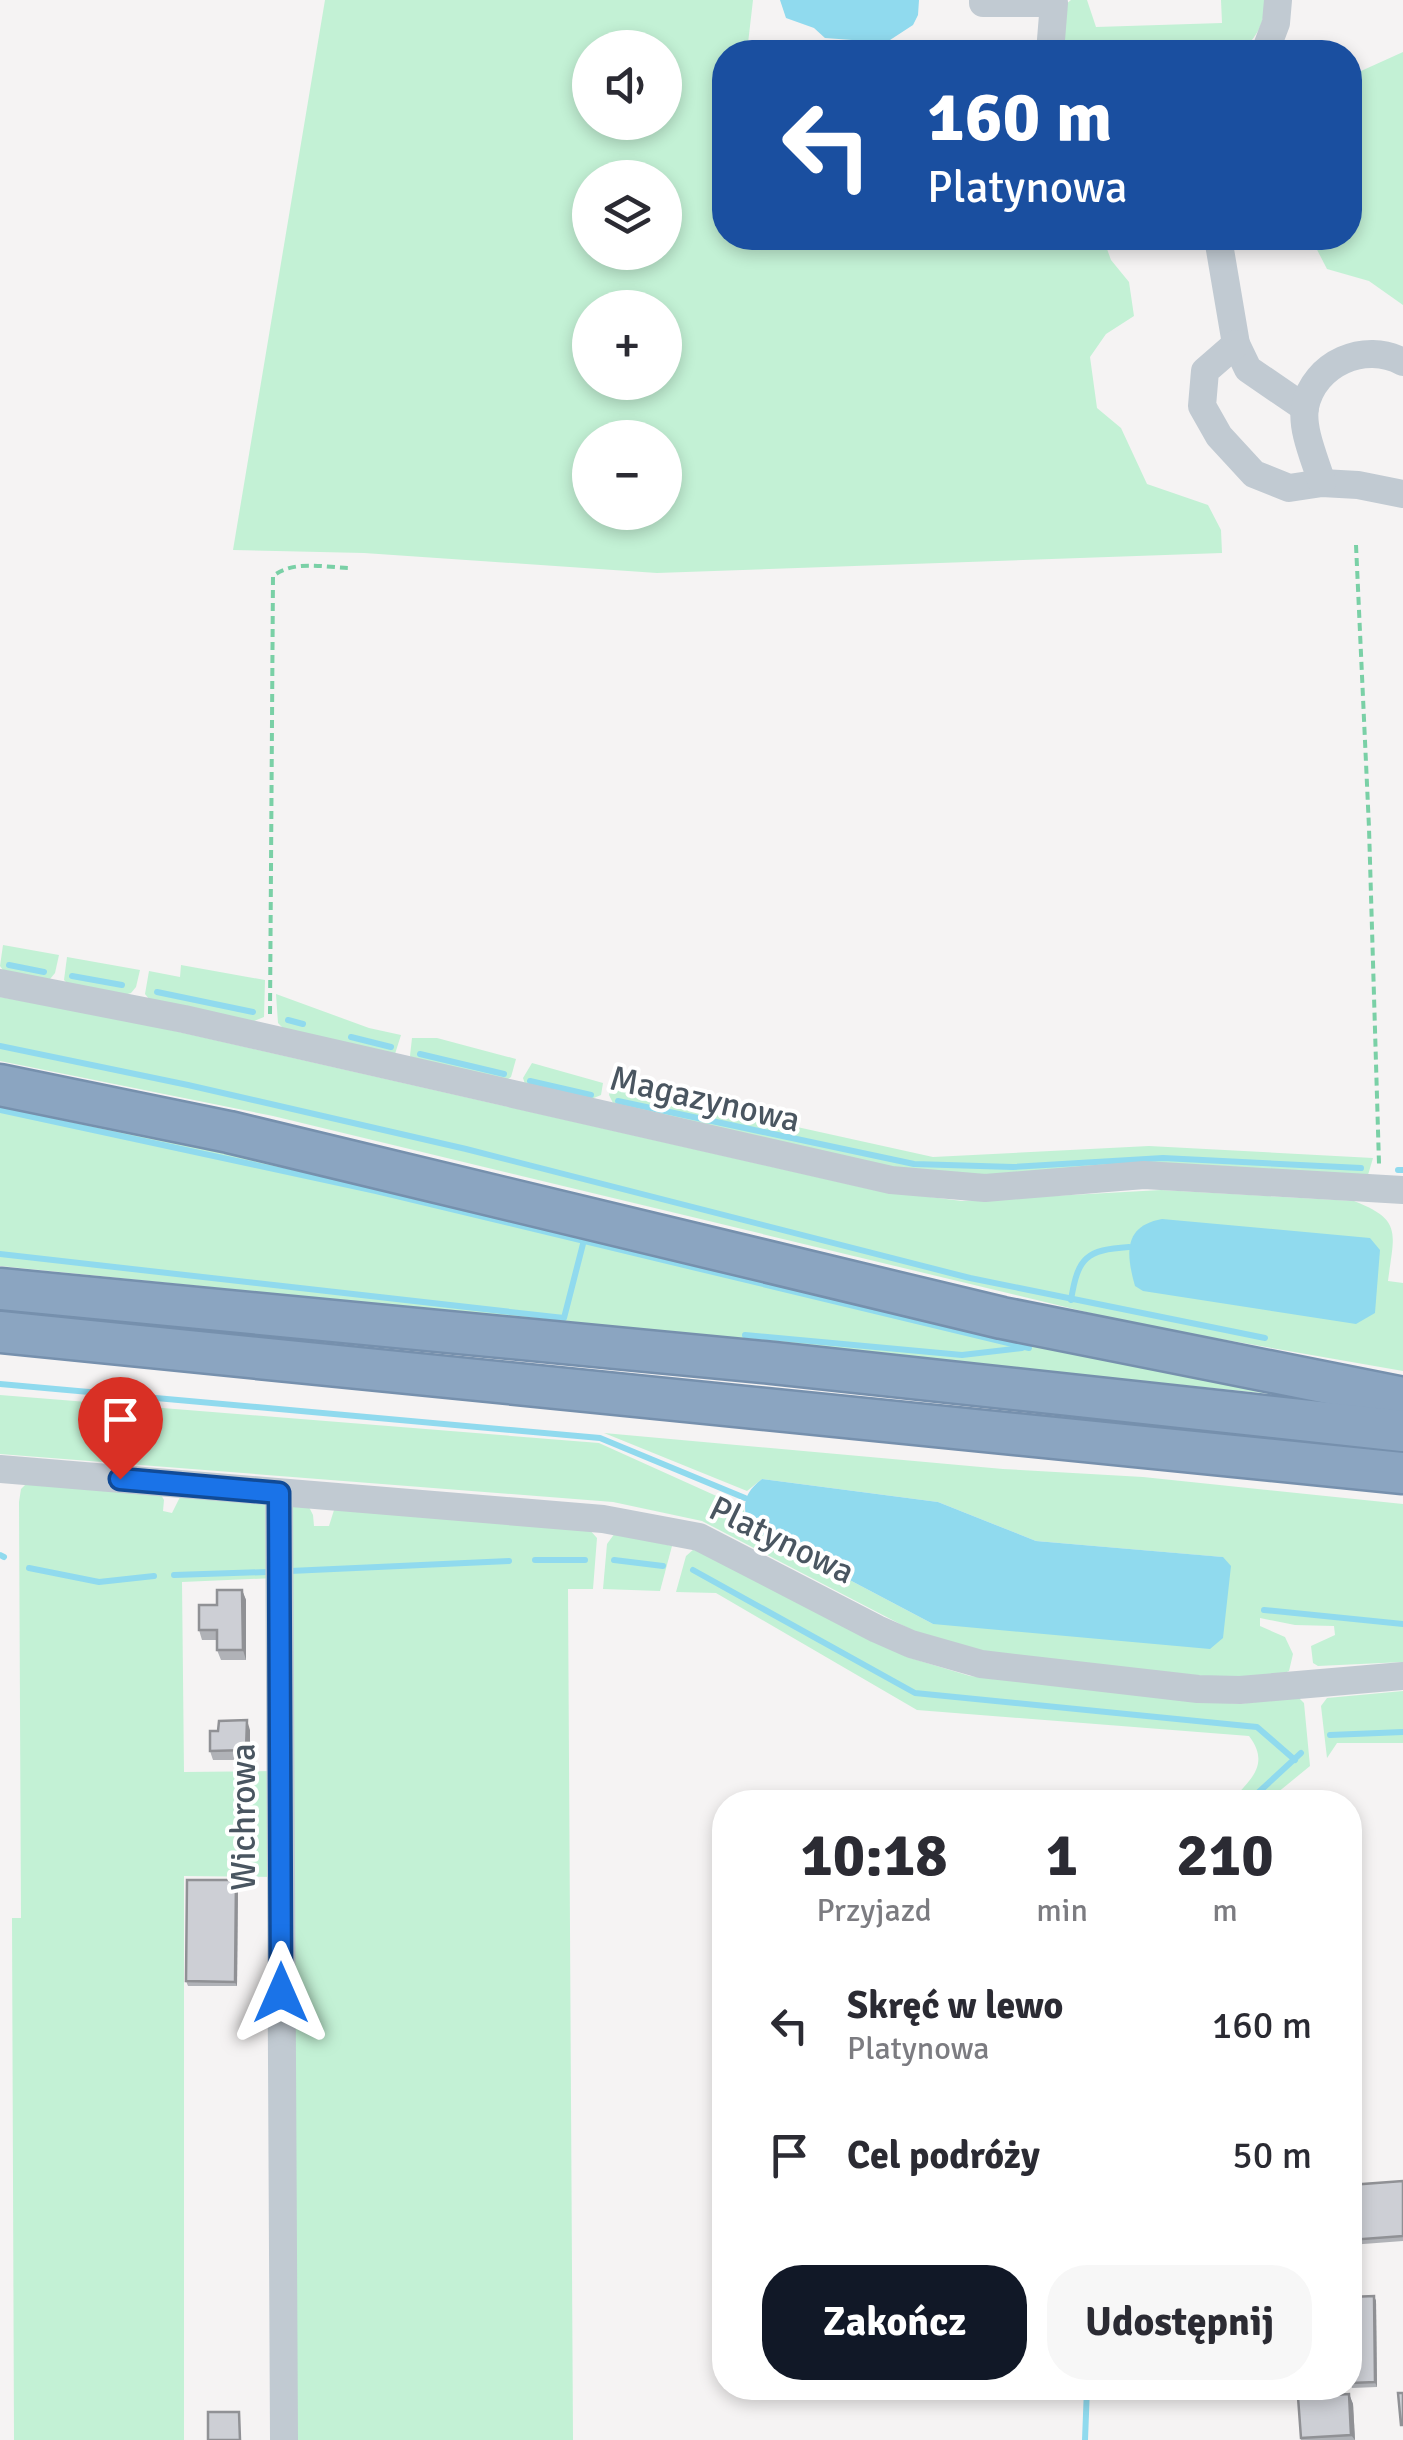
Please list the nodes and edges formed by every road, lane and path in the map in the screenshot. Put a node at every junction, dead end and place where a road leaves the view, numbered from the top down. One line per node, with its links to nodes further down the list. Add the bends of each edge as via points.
1 (983, 0): 3 (street)
2 (1278, 0): 5 (street)
3 (1054, 2): 4 (street)
4 (1051, 40)
5 (1270, 40)
6 (1220, 250): 7 (street)
7 (1236, 344): 9 (street, via 1248,369); 10 (street, via 1205,371 1202,406 1219,436 1254,474 1289,488)
8 (1403, 362): 9 (street, via 1382,354 1341,360 1320,376)
9 (1305, 408): 10 (street)
10 (1322, 483): 11 (street)
11 (1403, 494)
12 (1356, 545): 17 (path)
13 (348, 568): 15 (path, via 296,566 272,576)
14 (0, 983): 15 (street, Magazynowa)
15 (268, 1038): 17 (street, Magazynowa, via 891,1180 984,1188 1144,1176)
16 (0, 1085): 20 (highway, via 228,1132 1002,1318)
17 (1390, 1190)
18 (0, 1288): 21 (highway)
19 (0, 1332): 23 (highway)
20 (1403, 1398)
21 (1403, 1431)
22 (0, 1468): 24 (street, Platynowa)
23 (1403, 1474)
24 (279, 1493): 25 (street, Platynowa, via 603,1520 698,1536 877,1629 981,1664 1240,1690); 26 (street, Wichrowa)
25 (1403, 1676)
26 (284, 2440)

